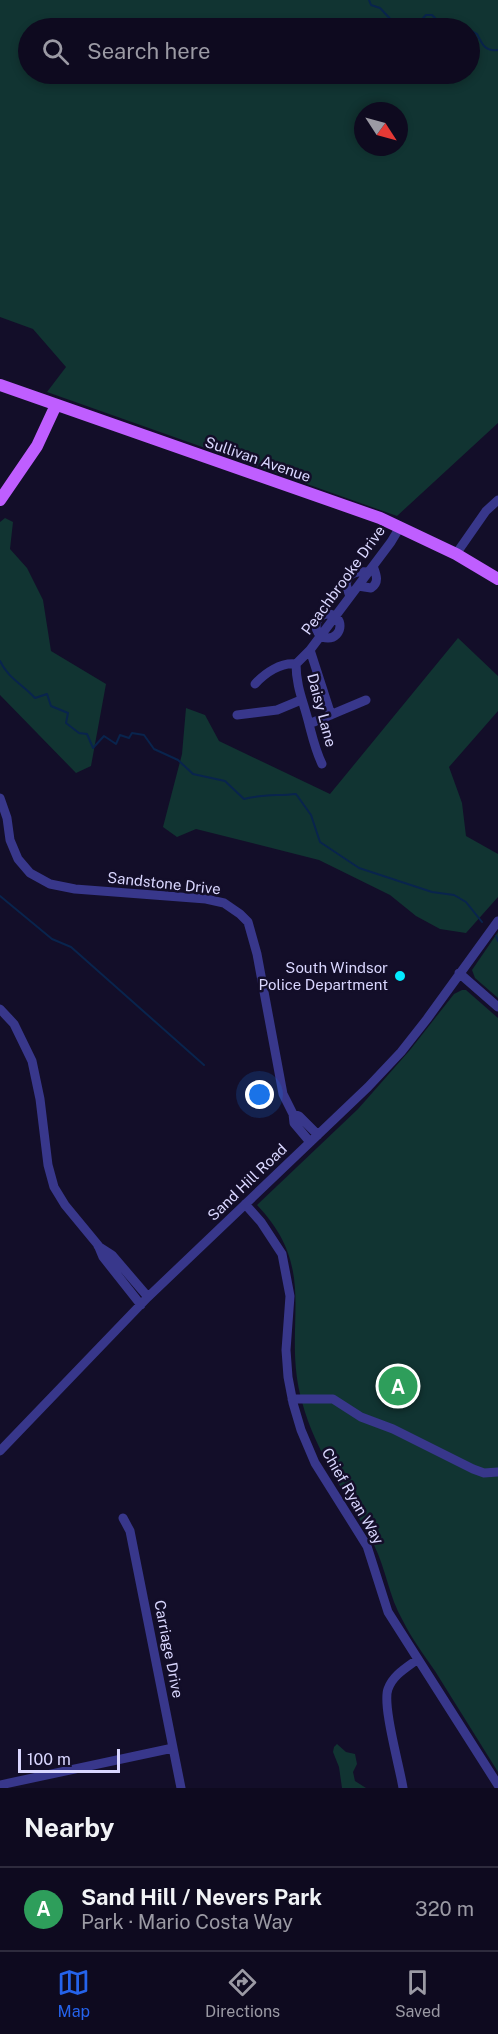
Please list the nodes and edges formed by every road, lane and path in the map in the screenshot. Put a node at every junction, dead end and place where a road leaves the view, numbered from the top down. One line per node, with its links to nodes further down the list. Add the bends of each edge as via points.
1 (0, 385): 2 (main road, Sullivan Avenue)
2 (56, 405): 3 (main road, via 37,446); 5 (main road, Sullivan Avenue)
3 (0, 500)
4 (498, 500): 6 (street)
5 (400, 527): 6 (main road, Sullivan Avenue); 7 (street, Peachbrooke Drive)
6 (456, 554): 8 (main road, Sullivan Avenue)
7 (371, 569): 9 (street, via 349,577 346,584); 9 (street, Peachbrooke Drive, via 377,579 375,585 358,586)
8 (498, 579)
9 (350, 597): 10 (street, Peachbrooke Drive)
10 (310, 650): 11 (street, Peachbrooke Drive); 16 (street, Peachbrooke Drive)
11 (296, 664): 12 (street, via 276,668); 13 (street, Daisy Lane)
12 (255, 684)
13 (301, 700): 15 (street, via 277,710); 17 (street, Daisy Lane)
14 (366, 700): 16 (street)
15 (237, 715)
16 (331, 715): 17 (street)
17 (309, 724): 18 (street, Daisy Lane)
18 (322, 764)
19 (0, 798): 24 (street, Sandstone Drive, via 18,859 30,873 50,884 206,899 224,903 248,922 283,1094 293,1114 299,1116)
20 (498, 921): 21 (street, Sand Hill Road)
21 (459, 973): 22 (street); 24 (street, Sand Hill Road, via 400,1052)
22 (498, 1006)
23 (0, 1009): 26 (street, via 14,1024 32,1061 54,1187)
24 (314, 1138): 25 (street, Sand Hill Road)
25 (245, 1204): 26 (street, Sand Hill Road); 27 (street, Chief Ryan Way, via 282,1254 290,1296 286,1350)
26 (145, 1301): 28 (street, Sand Hill Road)
27 (292, 1399): 29 (street, via 333,1399 361,1417 473,1469); 31 (street, Chief Ryan Way, via 315,1463 367,1546 388,1612)
28 (0, 1451)
29 (498, 1472)
30 (123, 1518): 32 (street, Carriage Drive, via 130,1531)
31 (418, 1659): 35 (street, Chief Ryan Way); 37 (street, via 397,1674 387,1691)
32 (173, 1748): 33 (street); 36 (street, Carriage Drive)
33 (20, 1784): 34 (street)
34 (0, 1785)
35 (498, 1785)
36 (181, 1788)
37 (404, 1788)

